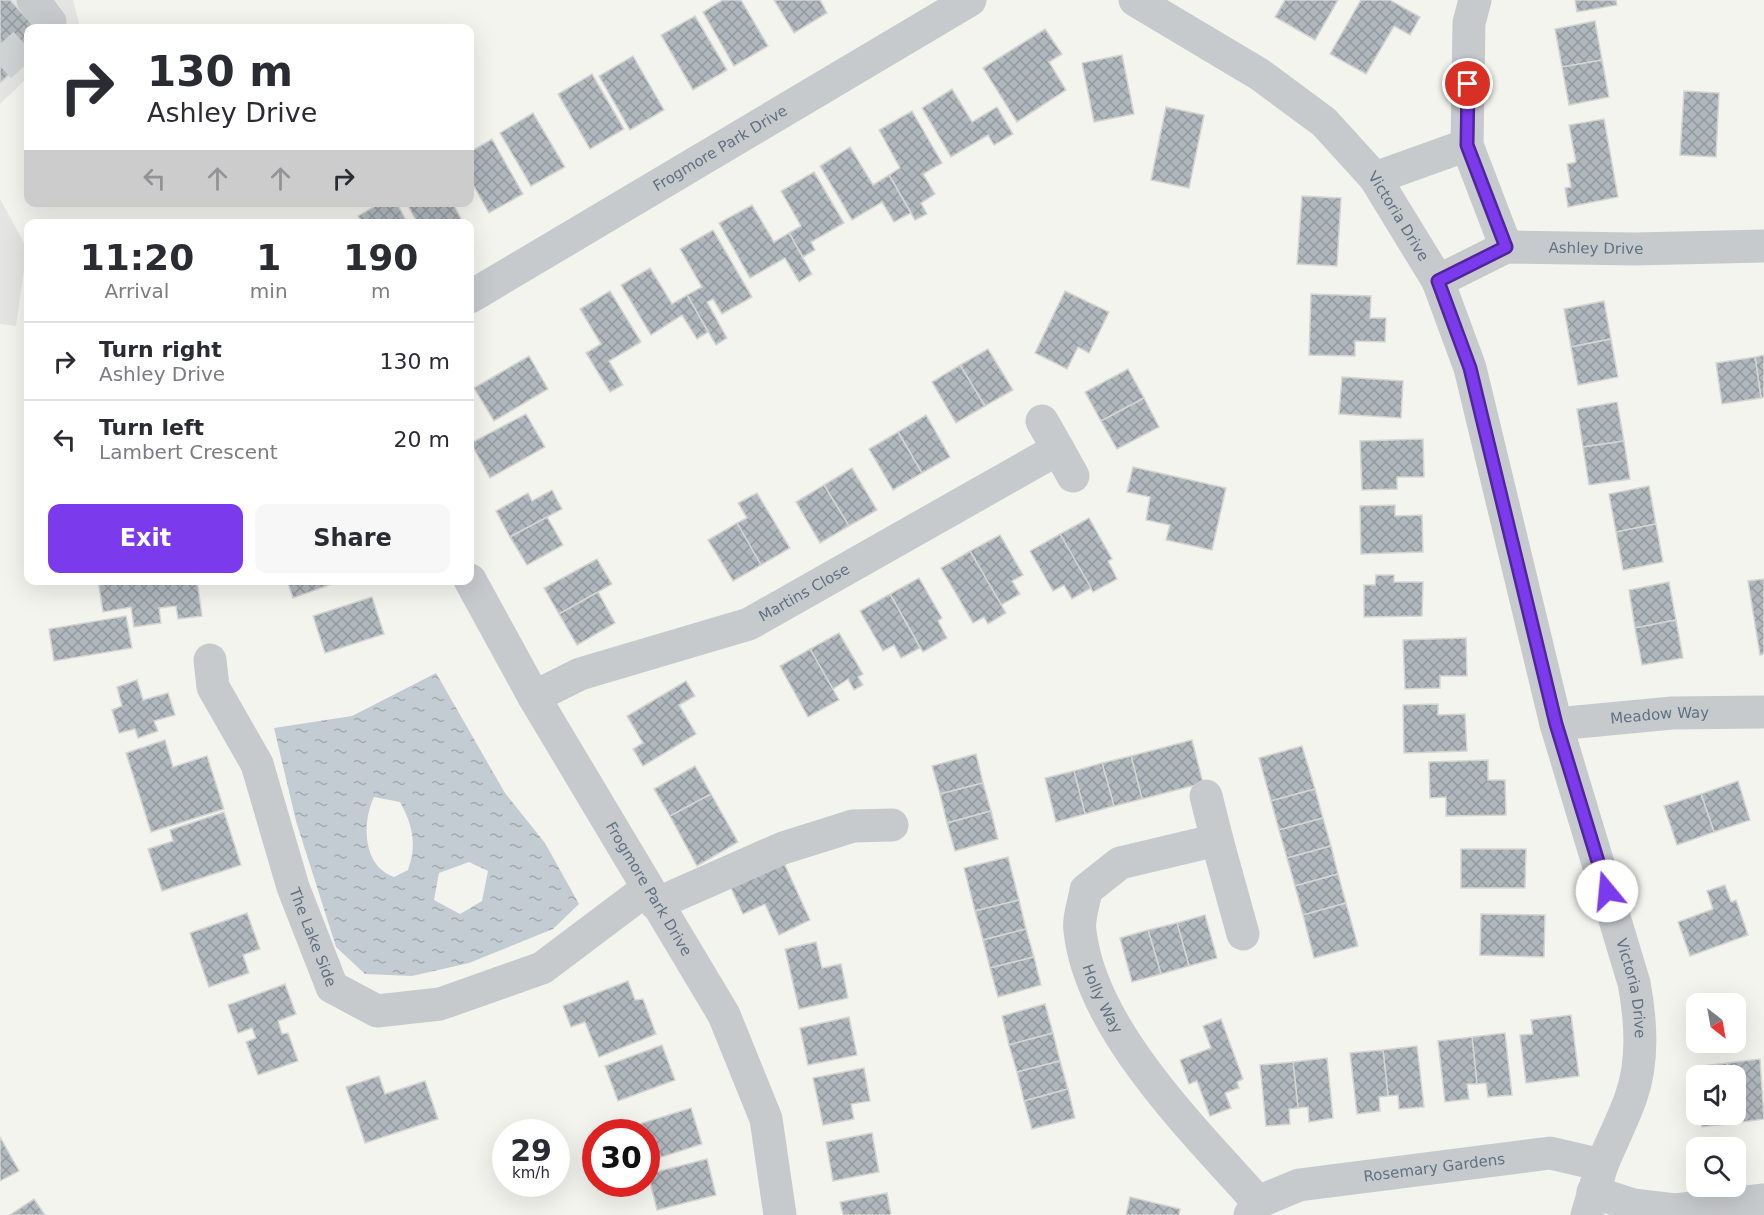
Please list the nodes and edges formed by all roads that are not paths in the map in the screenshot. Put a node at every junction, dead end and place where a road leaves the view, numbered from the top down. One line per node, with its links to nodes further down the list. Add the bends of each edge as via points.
1 (970, 0): 9 (street, Frogmore Park Drive)
2 (1135, 0): 5 (street, Victoria Drive, via 1259,75 1324,122)
3 (1475, 0): 4 (street, via 1469,23)
4 (1467, 145): 5 (street); 7 (street)
5 (1375, 178): 8 (street, Victoria Drive)
6 (1764, 246): 7 (street, Ashley Drive)
7 (1506, 247): 8 (street, Ashley Drive)
8 (1438, 281): 15 (street, Victoria Drive, via 1470,368)
9 (474, 295)
10 (1042, 421): 13 (street, Martins Close, via 1065,462 749,624 580,674)
11 (473, 585): 13 (street, Frogmore Park Drive)
12 (210, 660): 19 (street, The Lake Side, via 213,687 257,764 293,887 332,987 341,992 377,1011 440,1004 542,968)
13 (534, 697): 19 (street, Frogmore Park Drive)
14 (1764, 712): 15 (street, Meadow Way, via 1672,713)
15 (1556, 724): 21 (street, Victoria Drive, via 1640,1013 1638,1069 1632,1097)
16 (1206, 796): 18 (street)
17 (892, 825): 19 (street, The Lake Side, via 853,826)
18 (1217, 840): 20 (street); 23 (street, Holly Way, via 1120,863 1086,890 1079,929 1093,984 1121,1036)
19 (652, 896): 24 (street, Frogmore Park Drive, via 724,1015 766,1119)
20 (1243, 934)
21 (1594, 1191): 22 (street, Rosemary Gardens, via 1633,1205 1675,1210); 23 (street, Rosemary Gardens, via 1550,1153 1299,1185)
22 (1764, 1200)
23 (1254, 1208)
24 (780, 1215)

